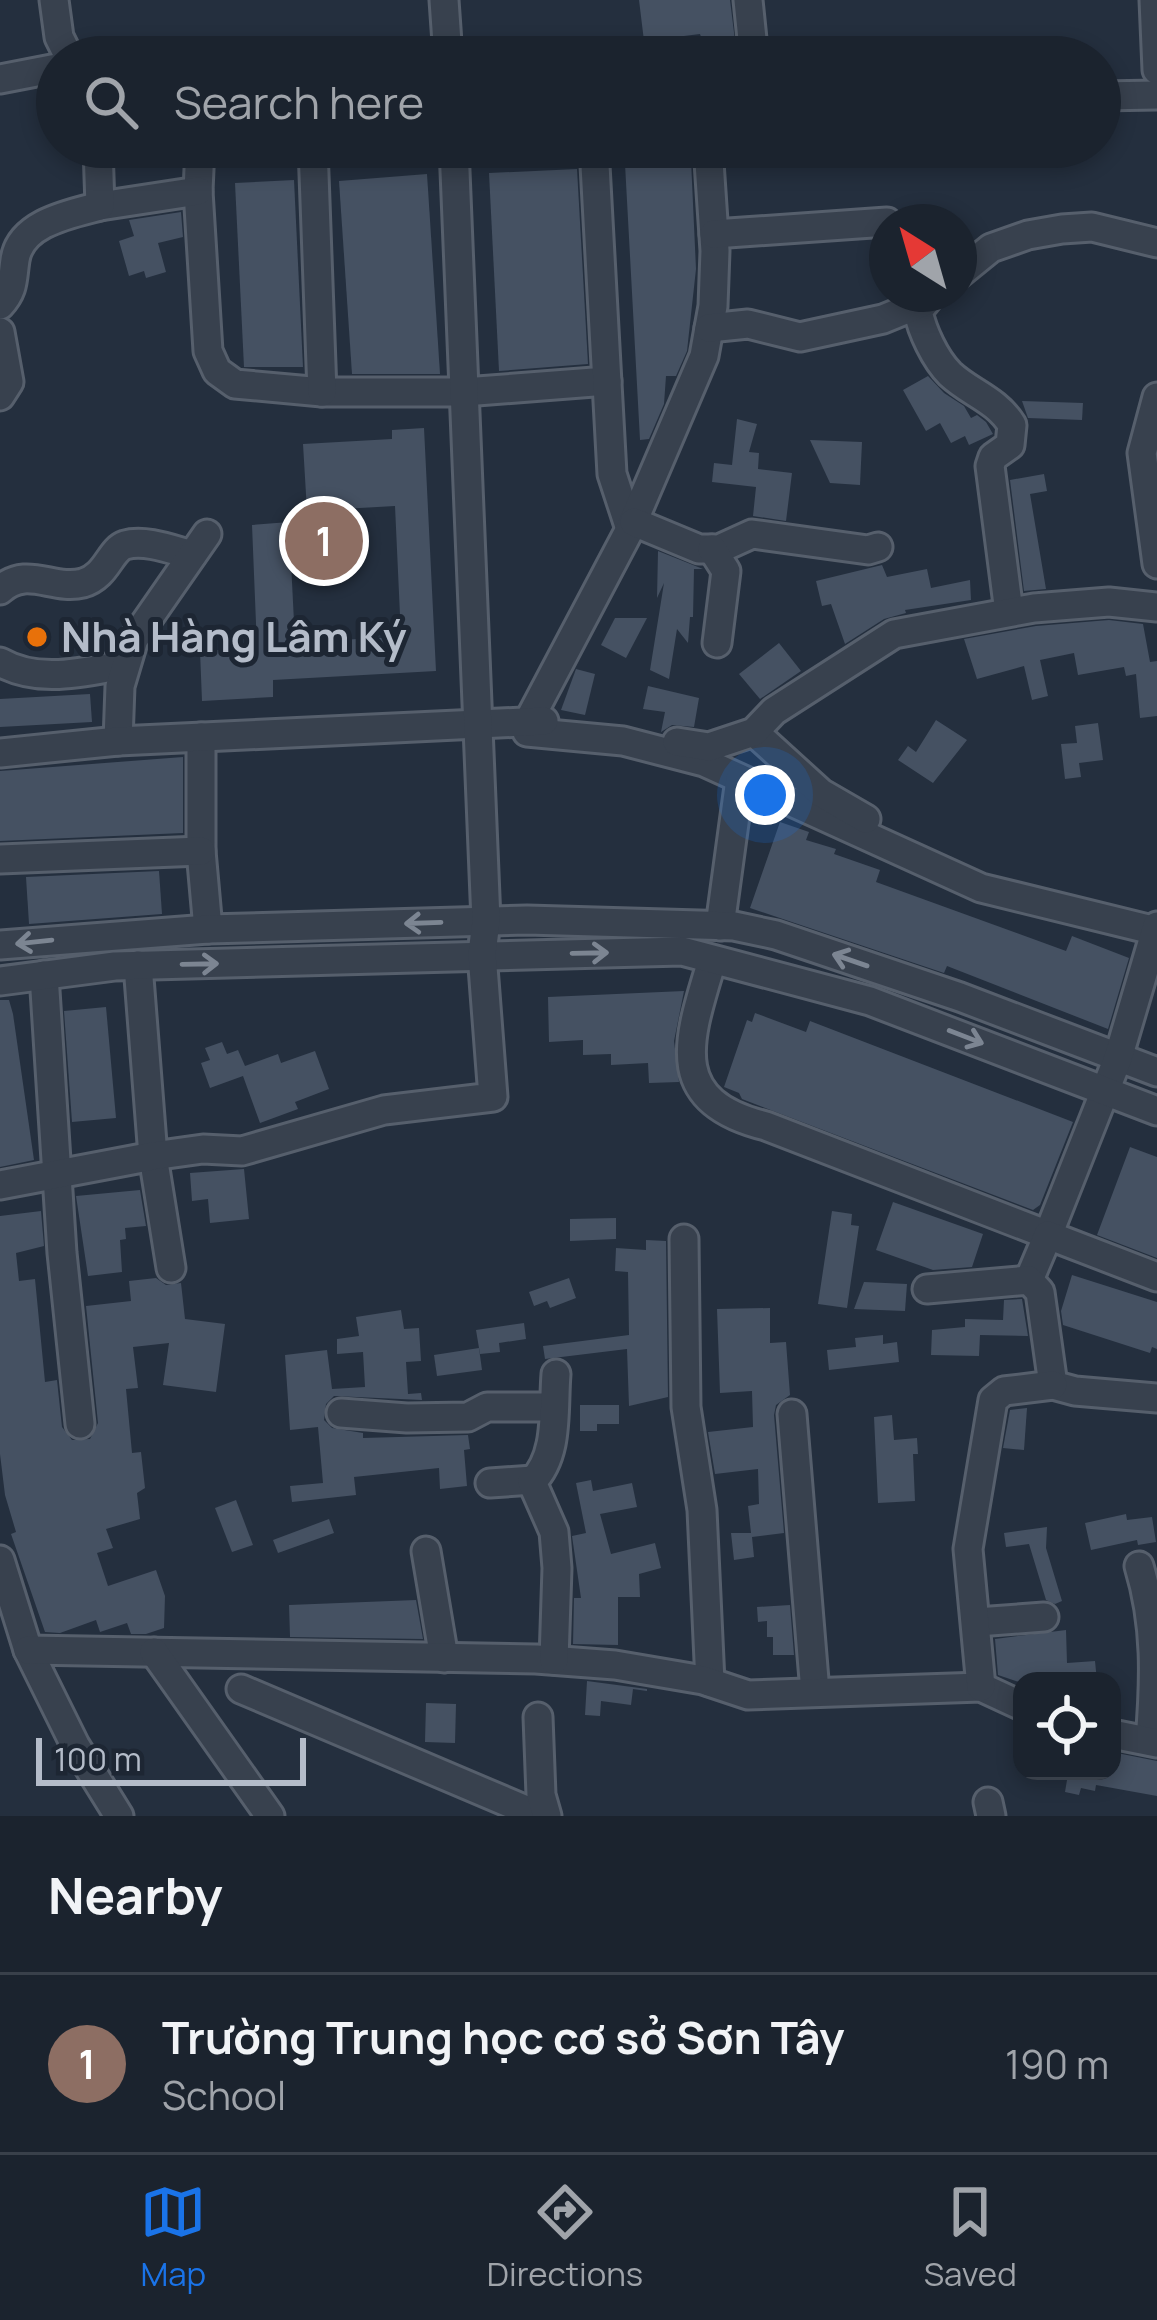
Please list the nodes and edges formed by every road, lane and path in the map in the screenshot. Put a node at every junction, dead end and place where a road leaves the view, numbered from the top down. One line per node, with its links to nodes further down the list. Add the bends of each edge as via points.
1 (54, 0): 5 (street)
2 (444, 0): 6 (street)
3 (748, 0): 7 (street)
4 (1154, 0): 8 (street)
5 (58, 36)
6 (447, 36)
7 (752, 36)
8 (1157, 70)
9 (36, 72): 10 (street)
10 (0, 79)
11 (1157, 95): 12 (street)
12 (1121, 96)
13 (99, 168): 20 (street)
14 (199, 168): 19 (street)
15 (314, 168): 31 (street)
16 (455, 168): 32 (street)
17 (595, 168): 30 (street)
18 (709, 168): 22 (street)
19 (198, 191): 20 (street); 31 (street, via 208,351 217,370 235,384)
20 (100, 206): 25 (street, via 30,233)
21 (869, 223): 22 (street)
22 (714, 234): 28 (street)
23 (1157, 243): 24 (street, via 1092,227 1028,235)
24 (977, 260)
25 (0, 305)
26 (898, 312): 28 (street, via 800,337 748,324)
27 (918, 312): 41 (street, via 951,375 1012,425 1010,445 990,466)
28 (710, 328): 35 (street, via 684,410)
29 (0, 332): 33 (street, via 9,382)
30 (607, 382): 32 (street); 35 (street, via 612,474)
31 (322, 392): 32 (street)
32 (464, 392): 46 (street)
33 (0, 396)
34 (1157, 397): 38 (street, via 1142,453)
35 (632, 525): 37 (street); 45 (street)
36 (878, 547): 37 (street, via 752,534)
37 (712, 549): 42 (street, via 726,571)
38 (1157, 564)
39 (0, 590): 44 (street, via 26,577 87,582 124,545 199,545)
40 (1157, 608): 41 (street, via 1109,602)
41 (1009, 612): 47 (street, via 894,634)
42 (717, 643)
43 (0, 662): 44 (street, via 57,675)
44 (123, 665): 49 (street)
45 (528, 722): 46 (street); 47 (street, via 709,747); 51 (street, via 527,732 623,741)
46 (478, 724): 48 (street); 54 (street)
47 (754, 732): 56 (street, via 821,793 921,848)
48 (201, 737): 49 (street); 52 (street)
49 (118, 741): 50 (street)
50 (0, 753)
51 (740, 779): 55 (street); 56 (street, via 981,888)
52 (200, 851): 53 (street); 57 (street)
53 (0, 859)
54 (486, 922): 55 (street); 57 (street, one-way to 57); 59 (street)
55 (720, 926): 64 (street, one-way to 55, via 776,934)
56 (1157, 926): 64 (street)
57 (208, 929): 58 (street, one-way to 58)
58 (0, 945)
59 (482, 954): 60 (street, one-way to 60, via 682,951); 61 (street, one-way to 59); 68 (street, via 493,1097 384,1109 242,1151)
60 (712, 961): 66 (street, one-way to 66, via 870,1001); 71 (street, via 691,1057 692,1076 713,1103 733,1118)
61 (138, 965): 62 (street); 68 (street)
62 (44, 975): 63 (street); 69 (street)
63 (0, 981)
64 (1118, 1058): 65 (street); 66 (street)
65 (1157, 1072)
66 (1104, 1090): 67 (street); 71 (street)
67 (1157, 1111)
68 (152, 1156): 69 (street); 73 (street)
69 (58, 1173): 70 (street); 83 (street)
70 (0, 1185)
71 (1048, 1235): 74 (street); 75 (street)
72 (684, 1239): 96 (street, via 686,1407 702,1510)
73 (170, 1268)
74 (1157, 1276)
75 (1029, 1280): 76 (street); 78 (street, via 1040,1292)
76 (927, 1289)
77 (556, 1374): 80 (street)
78 (1053, 1385): 79 (street); 90 (street, via 1004,1391 994,1400 968,1549)
79 (1157, 1398)
80 (553, 1407): 81 (street, via 488,1407 468,1417); 84 (street, via 547,1464)
81 (341, 1413)
82 (792, 1414): 99 (street)
83 (80, 1424)
84 (533, 1480): 85 (street); 95 (street, via 554,1532)
85 (490, 1483)
86 (427, 1551): 94 (street)
87 (0, 1560): 91 (street)
88 (1148, 1583): 104 (street)
89 (1044, 1617): 90 (street)
90 (977, 1622): 97 (street)
91 (28, 1650): 92 (street); 105 (street)
92 (154, 1652): 93 (street); 102 (street)
93 (243, 1654): 94 (street); 98 (street)
94 (444, 1658): 95 (street)
95 (554, 1660): 96 (street)
96 (710, 1682): 99 (street, via 748,1695)
97 (981, 1687): 99 (street); 100 (street)
98 (241, 1690): 102 (street); 107 (street)
99 (815, 1692)
100 (1013, 1702)
101 (538, 1717): 107 (street)
102 (202, 1720): 106 (street)
103 (1121, 1736): 104 (street)
104 (1154, 1742)
105 (119, 1816)
106 (270, 1816)
107 (544, 1816)

